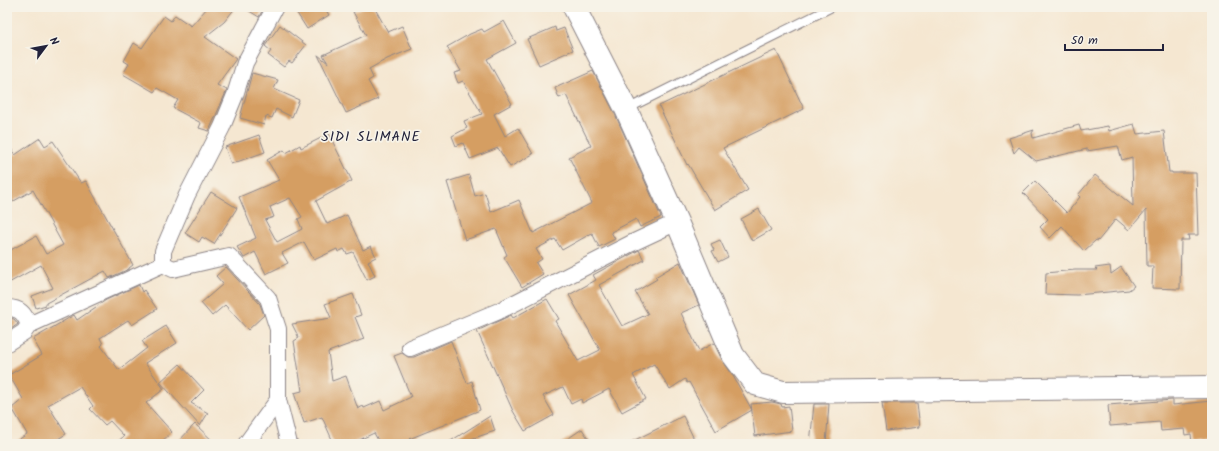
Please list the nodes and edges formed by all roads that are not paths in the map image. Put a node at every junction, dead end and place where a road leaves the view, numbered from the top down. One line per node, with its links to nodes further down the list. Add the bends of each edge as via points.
1 (275, 7): 6 (street, via 245,63 222,127 187,195 163,251)
2 (574, 7): 4 (main road)
3 (832, 7): 4 (lane)
4 (626, 109): 5 (main road)
5 (678, 222): 10 (street, via 499,310); 11 (main road, via 733,356 755,384 783,392)
6 (163, 264): 8 (street); 12 (street, via 173,269 229,256 268,298 278,329)
7 (7, 308): 8 (street, via 21,310)
8 (29, 325): 9 (street, via 24,332)
9 (7, 343)
10 (410, 348)
11 (1212, 387)
12 (278, 400): 13 (street); 14 (street)
13 (246, 444)
14 (289, 444)

